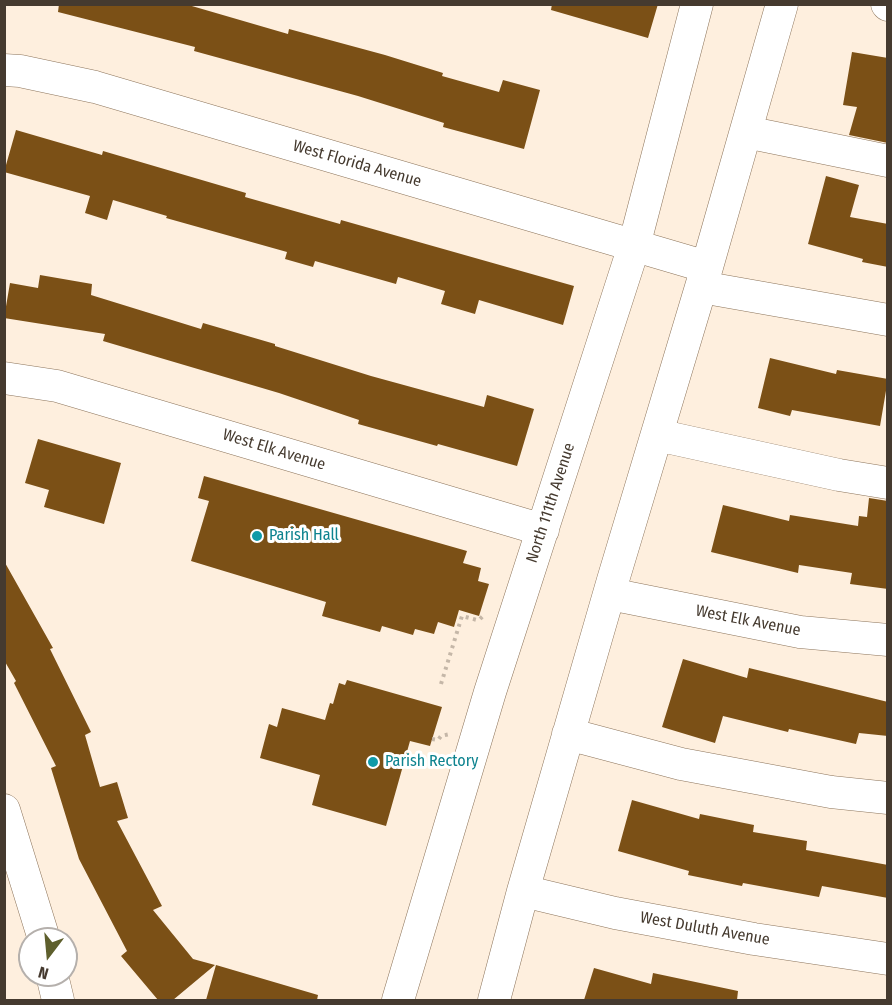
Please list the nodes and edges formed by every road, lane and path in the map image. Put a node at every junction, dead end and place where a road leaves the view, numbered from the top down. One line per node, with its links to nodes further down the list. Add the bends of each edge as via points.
1 (697, 4): 6 (street, North 111th Avenue)
2 (782, 4): 4 (street)
3 (4, 70): 6 (street, West Florida Avenue, via 95,87)
4 (746, 132): 5 (street); 7 (street)
5 (888, 161)
6 (634, 246): 7 (street, West Florida Avenue); 12 (street, North 111th Avenue)
7 (704, 277): 8 (street, West Florida Avenue); 10 (street)
8 (888, 320)
9 (4, 378): 12 (street, West Elk Avenue, via 57,386)
10 (657, 435): 11 (street); 13 (street)
11 (888, 483)
12 (543, 530): 23 (street, North 111th Avenue)
13 (610, 594): 15 (street, West Elk Avenue, via 800,632); 17 (street)
14 (491, 611): 16 (path, via 480,619 460,615)
15 (888, 640)
16 (441, 684)
17 (568, 735): 18 (street, via 681,764 831,792); 20 (street)
18 (888, 798)
19 (4, 810): 21 (street)
20 (523, 891): 22 (street, West Duluth Avenue, via 743,937); 24 (street)
21 (41, 927)
22 (888, 959)
23 (398, 1000)
24 (494, 1000)

